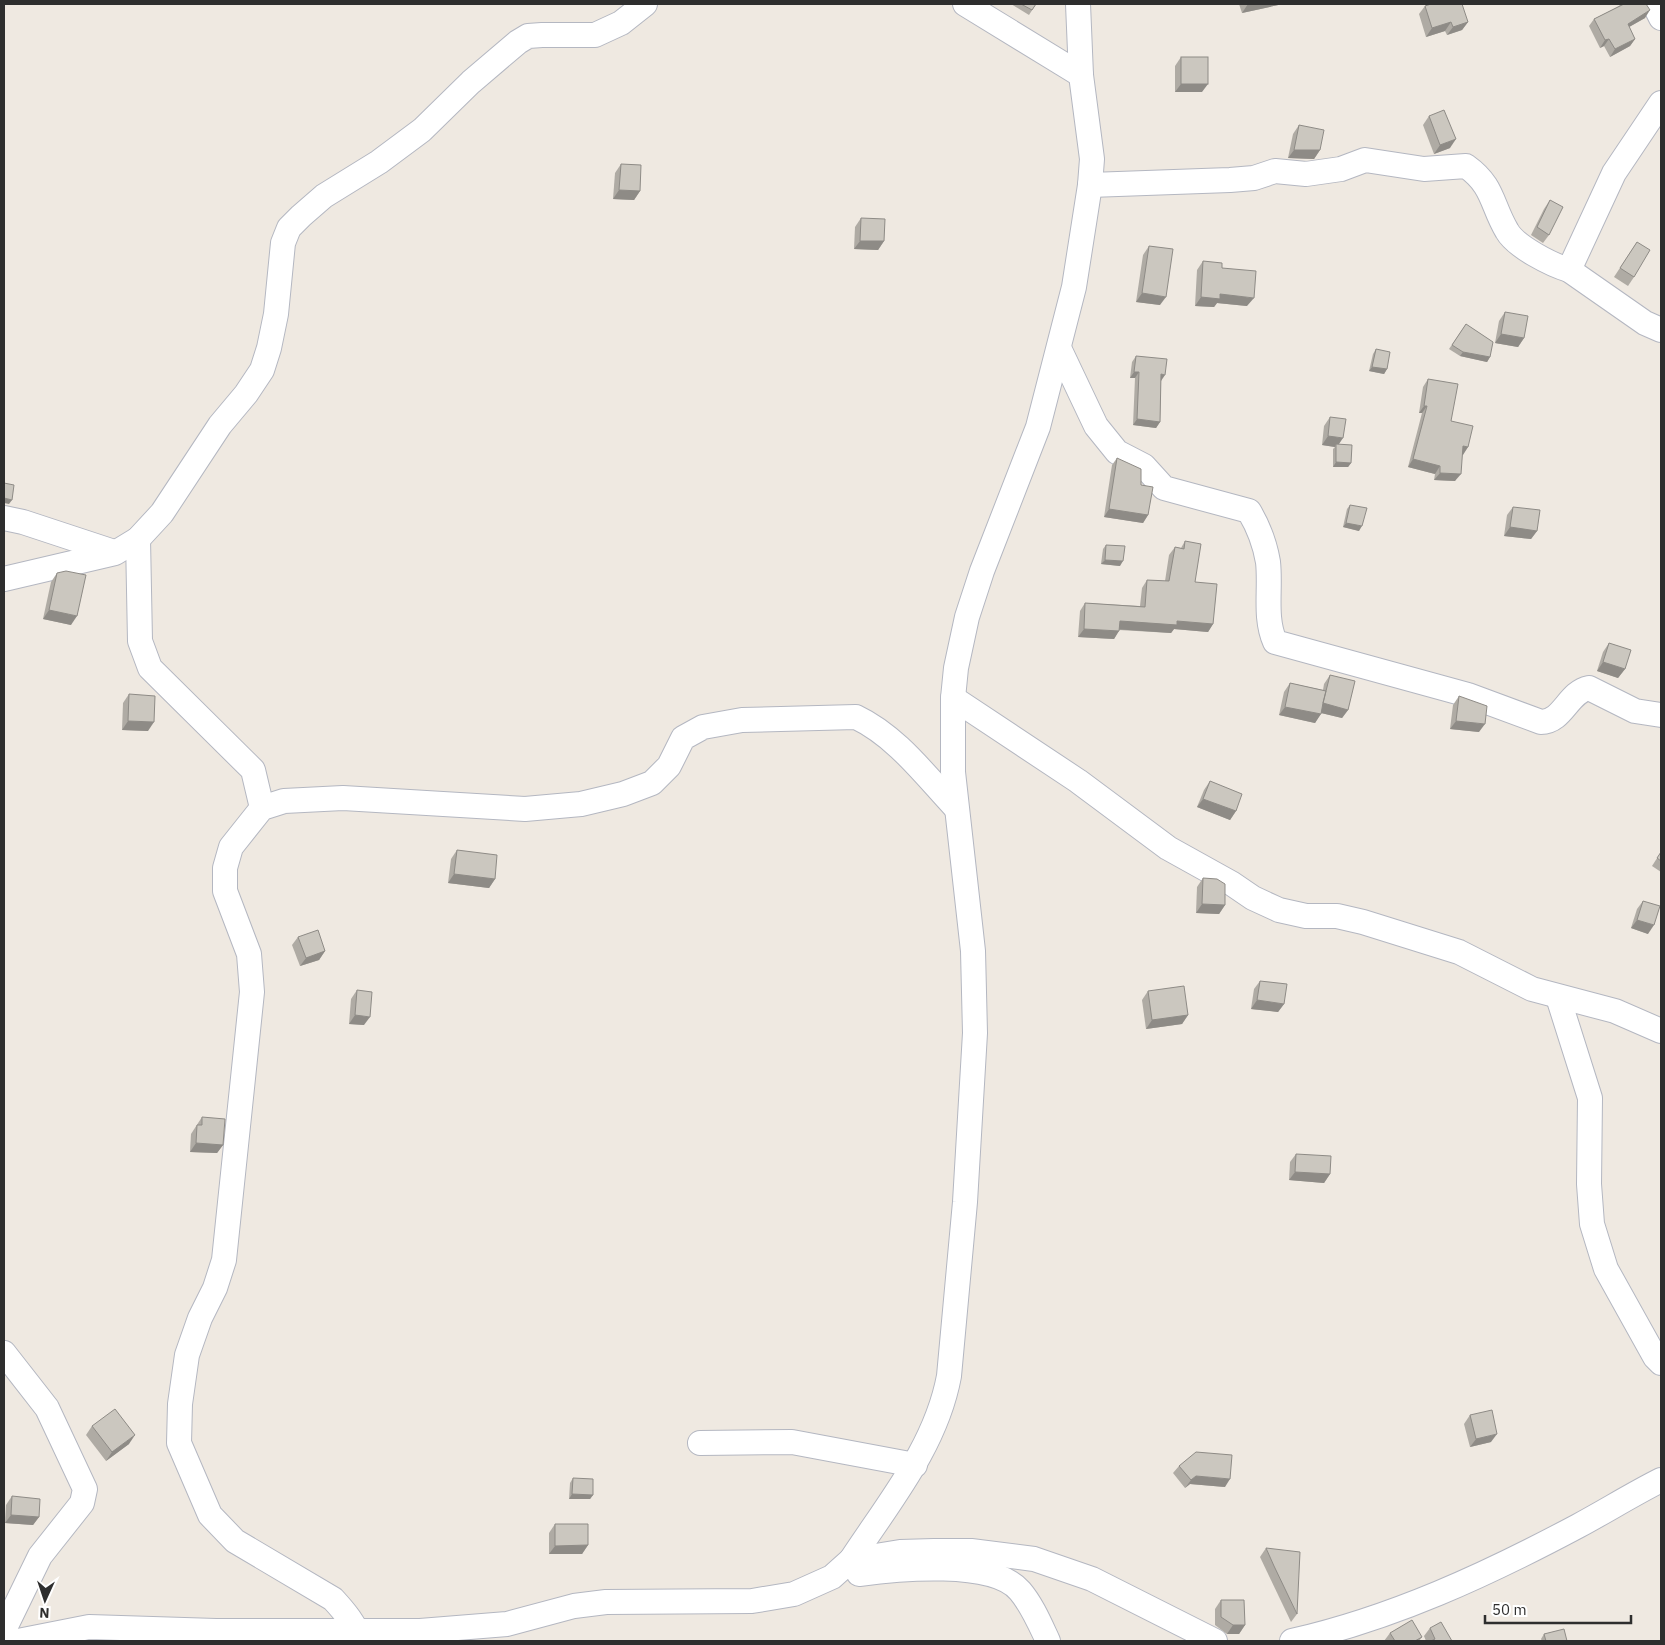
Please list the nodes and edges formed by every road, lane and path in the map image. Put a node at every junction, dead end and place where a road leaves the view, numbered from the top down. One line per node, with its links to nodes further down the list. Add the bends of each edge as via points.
1 (645, 4): 13 (street, via 620,23 595,34 528,36 518,42 422,130 379,162 324,196 289,228 283,243 276,314 262,370 220,426 162,514)
2 (965, 4): 6 (street)
3 (1078, 4): 6 (street)
4 (1654, 4): 5 (street)
5 (1661, 18)
6 (1081, 75): 8 (street, via 1092,159)
7 (1661, 103): 9 (street, via 1614,173)
8 (1090, 185): 9 (street, via 1238,180 1275,170 1306,174 1341,169 1365,160 1424,169 1466,166 1489,188 1507,231 1516,242); 11 (street, via 1074,287)
9 (1569, 270): 10 (street, via 1645,323)
10 (1661, 330)
11 (1059, 348): 16 (street, via 1038,428 967,617); 17 (street, via 1096,426 1117,452 1144,466 1164,488 1249,511 1259,527 1268,560 1270,629 1275,642 1468,695 1541,722 1555,718 1582,689 1589,688 1629,708)
12 (4, 518): 14 (street)
13 (138, 539): 14 (street); 19 (street, via 140,641 150,668 253,770)
14 (115, 552): 15 (street)
15 (4, 579)
16 (953, 698): 18 (street); 20 (street, via 1078,781 1168,848 1253,898 1279,910 1363,922 1459,952 1532,990)
17 (1661, 715)
18 (955, 806): 19 (street, via 893,742 871,724 856,717 742,720 703,727 683,738 669,766 652,784 581,804 525,809 343,798 284,801); 25 (street, via 974,951 975,1033 968,1160 947,1383 936,1422)
19 (262, 808): 31 (street, via 231,846 225,868 225,891 249,954 252,992 224,1260 188,1355 180,1404 179,1443 210,1515 235,1541 333,1599)
20 (1558, 997): 21 (street, via 1615,1011); 23 (street, via 1590,1098 1592,1224 1606,1269)
21 (1661, 1031)
22 (4, 1353): 29 (street, via 47,1408 85,1489 82,1503 40,1556)
23 (1661, 1363)
24 (700, 1443): 25 (street, via 792,1442)
25 (915, 1465): 27 (street)
26 (1661, 1480): 35 (street, via 1466,1583 1359,1624)
27 (851, 1560): 28 (street); 34 (street, via 900,1552 934,1551 971,1551 1034,1559 1092,1579)
28 (832, 1577): 31 (street, via 794,1594 752,1601 606,1602 574,1606 507,1624); 33 (street, via 919,1568 980,1572 1005,1580 1019,1589)
29 (4, 1630)
30 (294, 1636): 31 (street); 32 (street, via 90,1627)
31 (359, 1636)
32 (18, 1641)
33 (1048, 1641)
34 (1215, 1641)
35 (1292, 1641)

